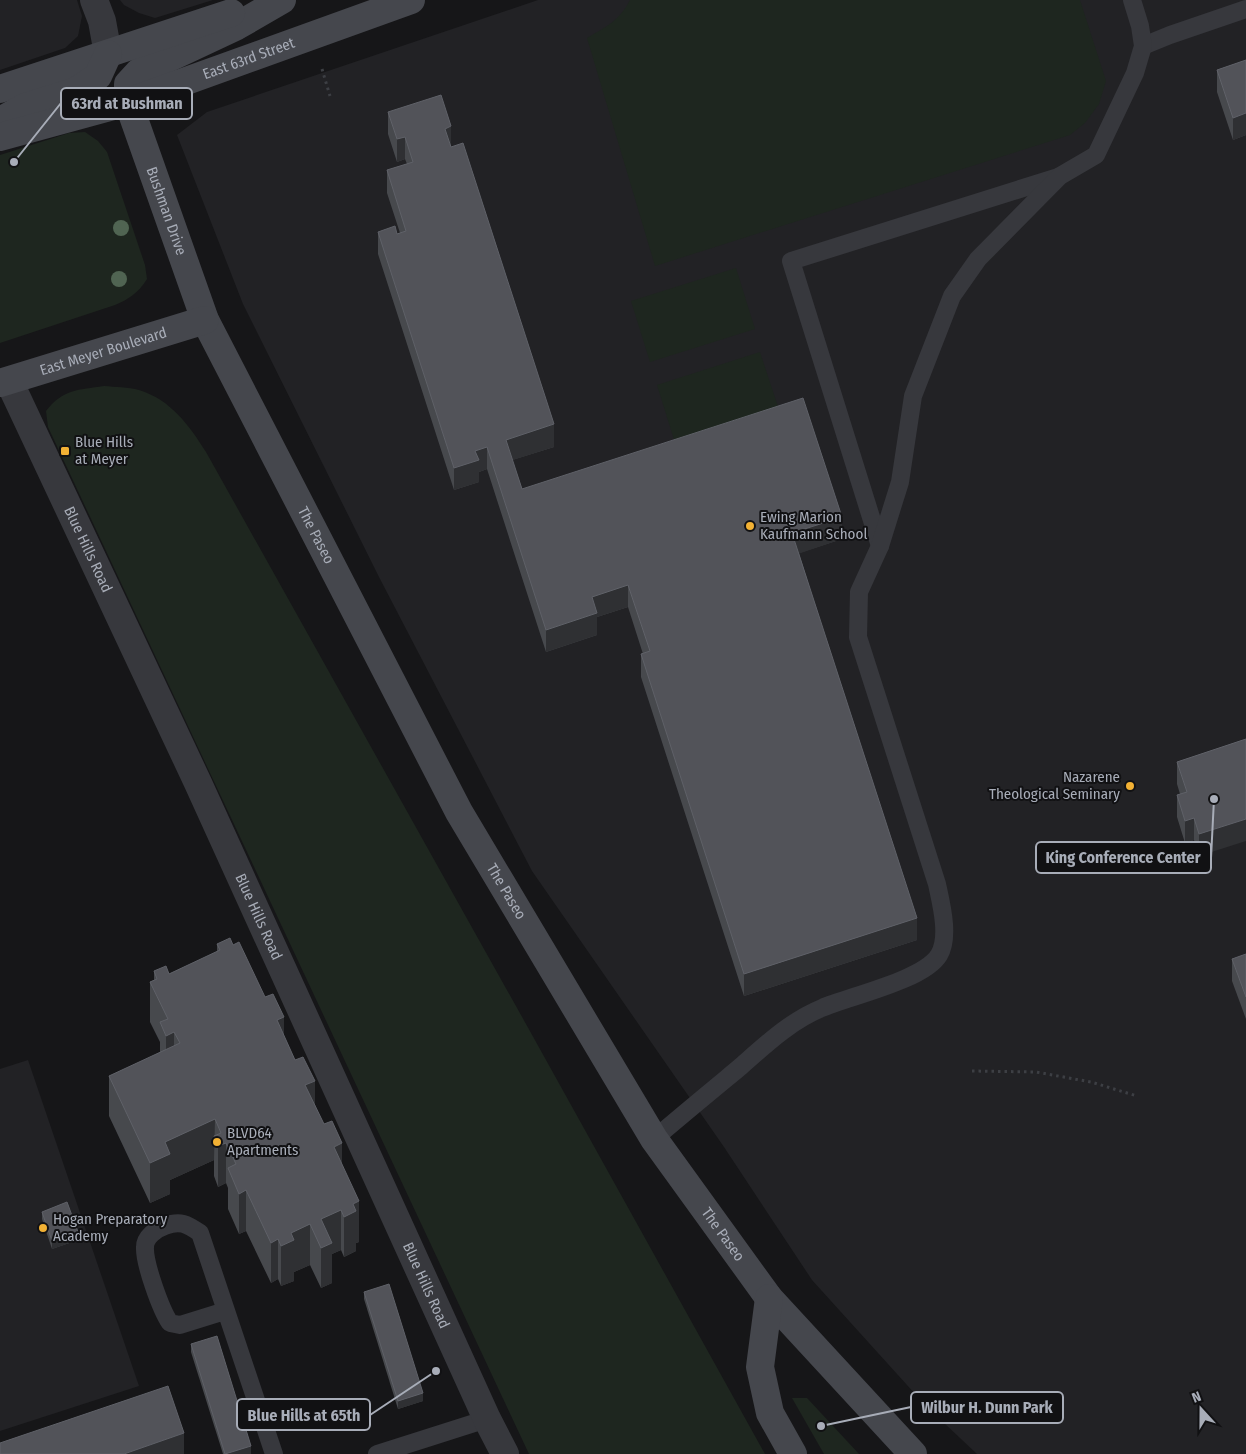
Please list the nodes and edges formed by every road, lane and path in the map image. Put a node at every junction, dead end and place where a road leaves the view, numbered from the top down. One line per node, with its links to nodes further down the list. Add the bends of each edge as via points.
1 (94, 0): 8 (street)
2 (270, 0): 8 (main road)
3 (282, 0): 12 (main road, via 237,26 139,72 128,84)
4 (410, 0): 12 (main road, East 63rd Street)
5 (1132, 0): 7 (lane)
6 (1246, 9): 7 (lane)
7 (1144, 46): 15 (lane, via 1135,73 1096,155)
8 (108, 54): 10 (main road); 13 (main road, via 98,76 76,91 25,107)
9 (322, 69): 11 (path)
10 (0, 89)
11 (330, 96)
12 (128, 102): 14 (main road, East 63rd Street); 16 (main road, Bushman Drive)
13 (0, 121)
14 (0, 138)
15 (1060, 176): 18 (lane, via 978,259 952,296 913,396 900,482); 18 (lane, via 791,261)
16 (205, 320): 17 (main road, East Meyer Boulevard); 21 (main road, The Paseo, via 459,812)
17 (4, 382): 24 (street, Blue Hills Road, via 198,783)
18 (880, 546): 21 (lane, via 859,592 858,637 937,884 944,935 939,954 928,966 909,977 805,1016 776,1036)
19 (972, 1071): 20 (path, via 1036,1072 1091,1082)
20 (1137, 1096)
21 (654, 1139): 22 (main road, The Paseo)
22 (769, 1298): 28 (main road, via 760,1367 770,1413); 29 (main road)
23 (225, 1310): 23 (lane, via 200,1233 180,1222 152,1233 144,1246 147,1262 170,1324 180,1325); 25 (lane)
24 (487, 1419): 26 (lane); 27 (street, Blue Hills Road)
25 (274, 1454)
26 (377, 1454)
27 (505, 1454)
28 (794, 1454)
29 (913, 1454)

